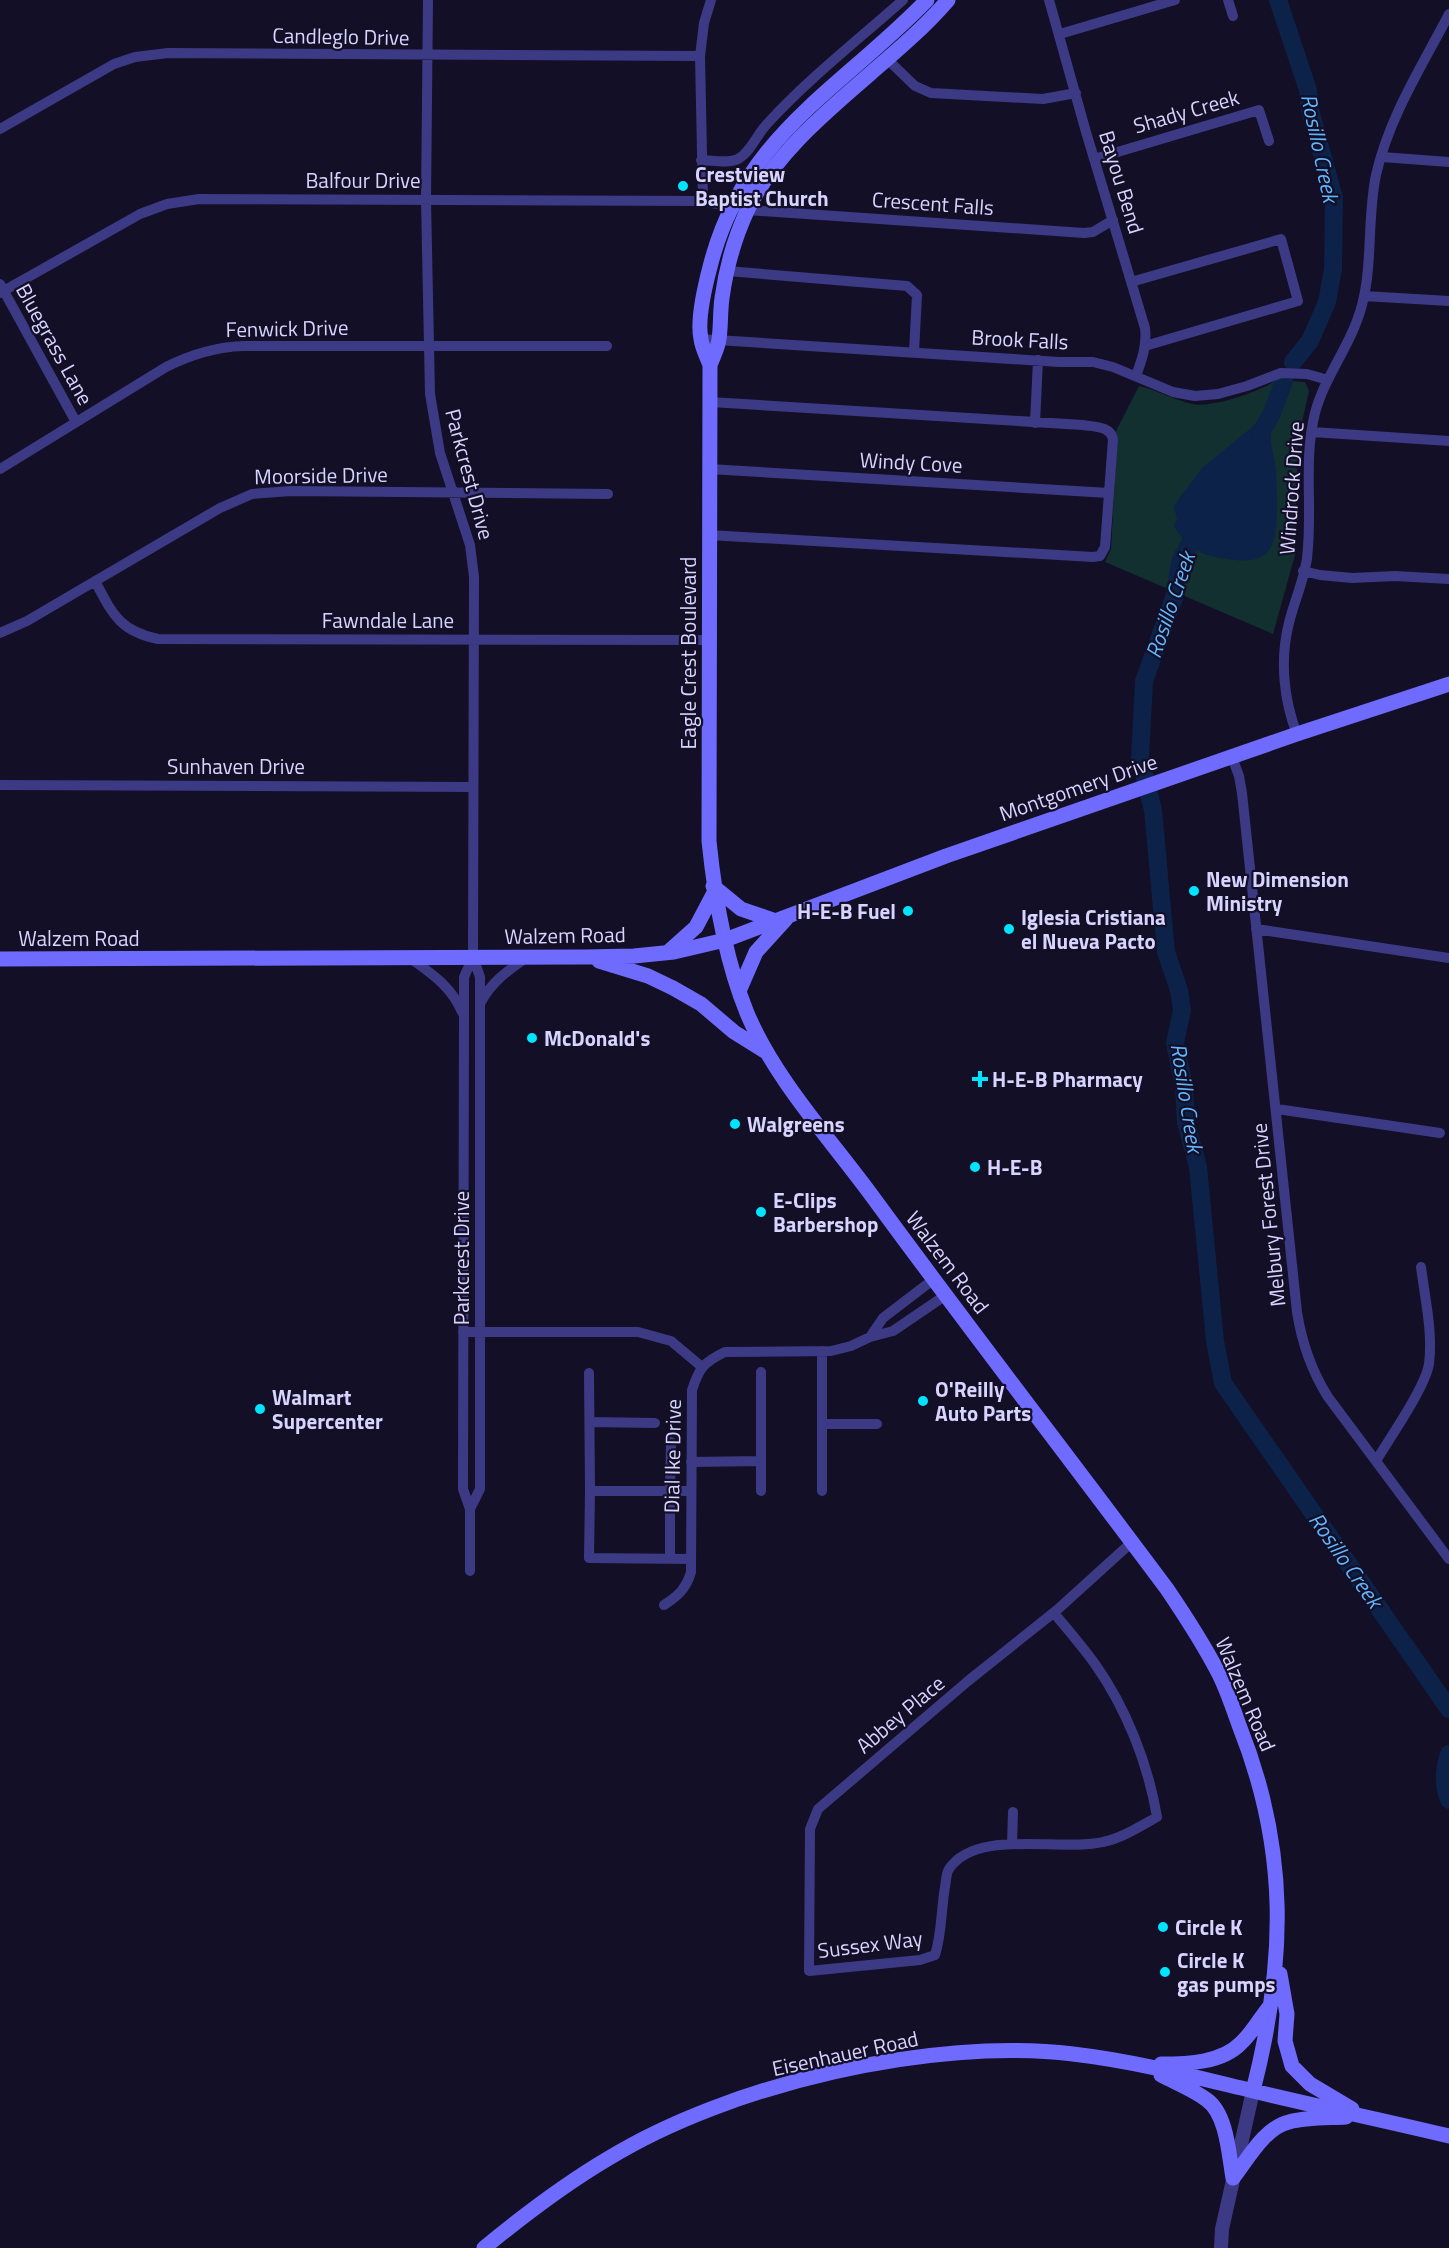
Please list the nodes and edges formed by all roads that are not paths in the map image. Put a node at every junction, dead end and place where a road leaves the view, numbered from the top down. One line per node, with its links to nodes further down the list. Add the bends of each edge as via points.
1 (428, 0): 12 (street, Parkcrest Drive)
2 (711, 0): 13 (street)
3 (903, 0): 20 (street, via 802,90 737,159)
4 (927, 0): 24 (main road, Eagle Crest Boulevard, via 780,135 755,166)
5 (948, 0): 14 (main road, Eagle Crest Boulevard)
6 (1049, 0): 11 (street, Bayou Bend)
7 (1175, 0): 11 (street)
8 (1228, 0): 9 (street)
9 (1233, 16)
10 (1448, 19): 18 (street, Windrock Drive, via 1399,110)
11 (1060, 34): 15 (street, Bayou Bend)
12 (428, 56): 13 (street, Candleglo Drive); 16 (street, Candleglo Drive, via 168,53 135,57 105,69); 22 (street, Parkcrest Drive)
13 (700, 56): 20 (street)
14 (888, 60): 15 (street, via 915,86 931,93 1043,99); 25 (main road, Eagle Crest Boulevard, via 796,143)
15 (1076, 93): 19 (street, Bayou Bend)
16 (0, 129)
17 (1269, 141): 19 (street, Shady Creek, via 1259,111)
18 (1382, 157): 21 (street); 30 (street, Windrock Drive, via 1373,199)
19 (1094, 159): 26 (street, Bayou Bend)
20 (701, 160): 23 (street)
21 (1449, 162)
22 (426, 200): 23 (street, Balfour Drive); 29 (street, Balfour Drive, via 180,201 140,214); 34 (street, Parkcrest Drive)
23 (703, 201): 24 (street, Balfour Drive)
24 (731, 208): 25 (street, Balfour Drive); 32 (main road, Eagle Crest Boulevard, via 708,276)
25 (747, 210): 26 (street, Crescent Falls, via 1084,233); 27 (main road, Eagle Crest Boulevard)
26 (1113, 220): 28 (street, Bayou Bend)
27 (727, 271): 33 (main road, Eagle Crest Boulevard); 37 (street, via 907,286 917,296)
28 (1131, 282): 36 (street, Bayou Bend, via 1145,328); 36 (street, via 1281,238 1298,301)
29 (1, 289): 43 (street, Bluegrass Lane)
30 (1364, 296): 31 (street); 41 (street, Windrock Drive, via 1356,323)
31 (1449, 302)
32 (700, 339): 33 (street, Brook Falls); 39 (main road, Eagle Crest Boulevard)
33 (719, 340): 37 (street, Brook Falls); 39 (main road, Eagle Crest Boulevard)
34 (429, 346): 35 (street, Fenwick Drive); 43 (street, Fenwick Drive, via 213,349 166,367); 49 (street, Parkcrest Drive, via 432,408)
35 (607, 346)
36 (1145, 346): 40 (street, Bayou Bend)
37 (914, 352): 38 (street, Brook Falls)
38 (1038, 360): 40 (street, Brook Falls, via 1093,362); 44 (street)
39 (710, 365): 42 (main road, Eagle Crest Boulevard)
40 (1136, 376): 41 (street, Brook Falls, via 1173,392 1194,396 1218,394 1281,373)
41 (1328, 380): 45 (street, Windrock Drive)
42 (710, 402): 44 (street); 48 (main road, Eagle Crest Boulevard)
43 (76, 422): 47 (street, Fenwick Drive)
44 (1035, 423): 50 (street, via 1107,429 1112,434)
45 (1312, 432): 46 (street); 53 (street, Windrock Drive, via 1308,541)
46 (1449, 441)
47 (0, 469)
48 (710, 469): 50 (street, Windy Cove); 52 (main road, Eagle Crest Boulevard)
49 (452, 493): 51 (street, Moorside Drive); 55 (street, Moorside Drive, via 252,494 220,508); 57 (street, Parkcrest Drive, via 470,545)
50 (1109, 493): 52 (street, via 1105,547 1101,556 1093,557)
51 (608, 494)
52 (709, 535): 58 (main road, Eagle Crest Boulevard)
53 (1303, 571): 54 (street, via 1352,578); 60 (street, Windrock Drive, via 1283,661 1289,716)
54 (1449, 579)
55 (95, 581): 56 (street, Moorside Drive); 57 (street, Fawndale Lane, via 116,618 130,630 158,639)
56 (0, 633)
57 (474, 639): 58 (street, Fawndale Lane); 63 (street, Parkcrest Drive)
58 (709, 640): 64 (main road, Eagle Crest Boulevard, via 709,841)
59 (1449, 684): 60 (main road, Montgomery Drive)
60 (1297, 734): 61 (main road, Montgomery Drive)
61 (1232, 757): 65 (main road, Montgomery Drive, via 895,874); 66 (street, Melbury Forest Drive, via 1239,776)
62 (0, 785): 63 (street, Sunhaven Drive)
63 (473, 786): 70 (street, Parkcrest Drive)
64 (714, 889): 65 (main road, via 741,909); 67 (main road, Eagle Crest Boulevard); 68 (main road, via 696,927)
65 (783, 919): 67 (main road, Montgomery Drive); 75 (main road, via 756,952)
66 (1256, 929): 73 (street); 79 (street, Melbury Forest Drive)
67 (725, 940): 68 (main road, Walzem Road); 75 (main road, Walzem Road)
68 (668, 952): 72 (main road, Walzem Road)
69 (410, 957): 70 (main road, Walzem Road); 74 (main road, Walzem Road); 77 (street, Parkcrest Drive, via 447,986)
70 (473, 957): 71 (main road, Walzem Road); 76 (street, Parkcrest Drive, via 480,977); 77 (street, Parkcrest Drive, via 464,977)
71 (528, 957): 72 (main road, Walzem Road); 76 (street, via 494,982)
72 (585, 957): 78 (main road, via 648,976 673,988)
73 (1449, 958)
74 (0, 959)
75 (739, 991): 78 (main road, Walzem Road)
76 (480, 1005): 85 (street, Parkcrest Drive)
77 (464, 1016): 84 (street, Parkcrest Drive)
78 (767, 1053): 82 (main road, Walzem Road)
79 (1276, 1109): 80 (street); 97 (street, Melbury Forest Drive, via 1297,1312 1305,1350 1328,1397)
80 (1440, 1134)
81 (1420, 1267): 97 (street, via 1430,1338 1429,1365)
82 (934, 1279): 83 (main road, Walzem Road); 86 (street, via 883,1318)
83 (946, 1295): 86 (street, via 893,1331); 108 (main road, Walzem Road)
84 (464, 1332): 85 (street); 99 (street, Parkcrest Drive)
85 (480, 1332): 88 (street, via 638,1332 671,1341); 100 (street, Parkcrest Drive)
86 (870, 1337): 87 (street, via 851,1346)
87 (822, 1351): 88 (street, via 725,1352); 93 (street)
88 (702, 1367): 98 (street, Dial Ike Drive, via 692,1390)
89 (761, 1372): 96 (street)
90 (589, 1373): 91 (street)
91 (590, 1422): 92 (street); 101 (street)
92 (655, 1423)
93 (822, 1424): 94 (street); 105 (street)
94 (877, 1424)
95 (671, 1443): 102 (street)
96 (761, 1461): 98 (street); 104 (street)
97 (1376, 1461): 111 (street, Melbury Forest Drive)
98 (691, 1462): 103 (street, Dial Ike Drive)
99 (463, 1489): 100 (street); 107 (street, Parkcrest Drive)
100 (480, 1490): 107 (street, Parkcrest Drive)
101 (590, 1491): 102 (street); 109 (street, via 589,1558)
102 (670, 1491): 103 (street)
103 (691, 1491): 110 (street, Dial Ike Drive)
104 (761, 1491)
105 (822, 1491)
106 (670, 1507): 109 (street)
107 (471, 1509): 112 (street, Parkcrest Drive)
108 (1132, 1542): 114 (street, Abbey Place); 117 (main road, Walzem Road, via 1198,1635 1243,1734 1269,1826 1278,1896)
109 (670, 1559): 110 (street)
110 (691, 1559): 113 (street, Dial Ike Drive, via 687,1584 680,1595)
111 (1449, 1559)
112 (471, 1571)
113 (664, 1605)
114 (1054, 1613): 116 (street, via 1095,1664 1122,1709 1152,1788 1156,1817 1101,1843); 118 (street, Abbey Place, via 818,1809 810,1829)
115 (1013, 1812): 116 (street)
116 (1012, 1844): 118 (street, Sussex Way, via 994,1845 964,1855 948,1870 938,1959)
117 (1276, 1954): 119 (main road, Walzem Road); 122 (main road, via 1287,2014 1285,2041 1292,2066 1310,2084)
118 (809, 1971)
119 (1271, 2004): 120 (main road, via 1241,2044 1228,2054 1214,2059); 121 (main road, Walzem Road)
120 (1143, 2065): 121 (main road, Eisenhauer Road); 124 (main road, via 1208,2100 1217,2111); 125 (main road, Eisenhauer Road, via 1072,2054 985,2052 904,2060 805,2079 691,2117 618,2153 548,2197)
121 (1253, 2091): 122 (main road); 124 (street)
122 (1362, 2116): 123 (main road); 124 (main road, via 1281,2125 1267,2135)
123 (1449, 2136)
124 (1233, 2178): 126 (street)
125 (484, 2248)
126 (1221, 2248)

